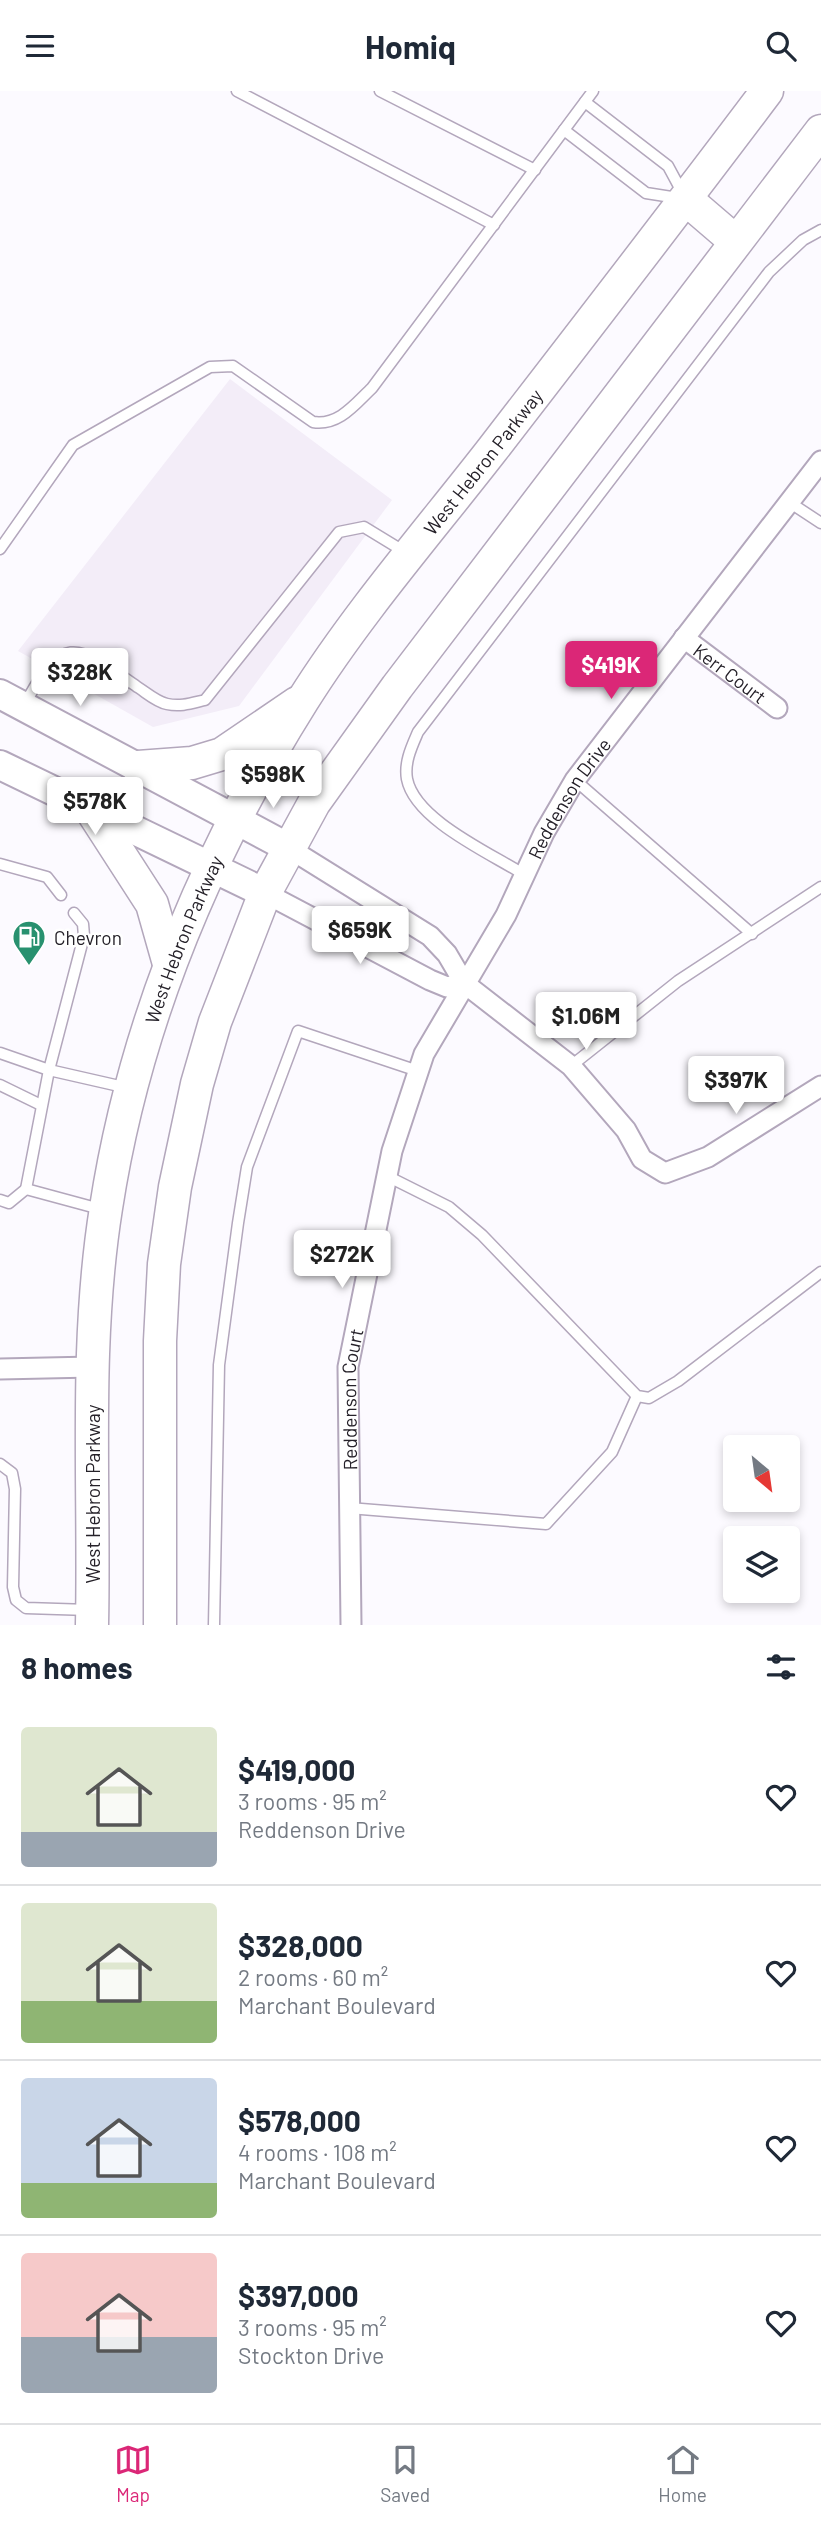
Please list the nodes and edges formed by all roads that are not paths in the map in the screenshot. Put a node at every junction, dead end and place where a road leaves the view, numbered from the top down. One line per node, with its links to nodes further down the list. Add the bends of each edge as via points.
1 (237, 91): 10 (lane)
2 (380, 91): 8 (lane)
3 (593, 91): 5 (lane)
4 (767, 91): 9 (main road, West Hebron Parkway)
5 (585, 102): 6 (lane); 9 (lane, via 668,166)
6 (564, 130): 8 (lane); 9 (lane, via 646,193)
7 (821, 131): 12 (main road)
8 (535, 170): 10 (lane)
9 (686, 199): 12 (main road); 17 (main road, West Hebron Parkway)
10 (494, 225): 16 (lane, via 372,388 344,415 324,424 313,422 233,366 211,367 73,445)
11 (821, 230): 30 (lane, via 803,240 769,272 418,731 408,755 406,777 411,792 435,819)
12 (735, 241): 27 (main road, via 397,687)
13 (821, 461): 14 (street, Reddenson Drive)
14 (789, 502): 15 (lane); 18 (street, Reddenson Drive)
15 (821, 523)
16 (0, 548)
17 (411, 554): 19 (main road, West Hebron Parkway); 20 (lane, via 364,527 339,532 205,700 182,706 166,704 99,660 76,651 66,652)
18 (684, 638): 21 (street, Kerr Court); 24 (street, Reddenson Drive)
19 (304, 698): 23 (main road, via 222,754 192,763); 26 (main road, West Hebron Parkway)
20 (12, 700): 23 (street)
21 (778, 708)
22 (0, 765): 25 (street)
23 (138, 767): 26 (street)
24 (575, 781): 30 (street, Reddenson Drive); 35 (lane)
25 (90, 808): 29 (street); 36 (main road, via 152,904)
26 (234, 817): 27 (street); 29 (main road, West Hebron Parkway)
27 (287, 847): 32 (main road); 37 (street, via 430,936)
28 (0, 864): 33 (lane, via 47,877)
29 (211, 865): 32 (street); 36 (main road, West Hebron Parkway)
30 (523, 874): 37 (street, Reddenson Drive, via 506,915)
31 (821, 887): 35 (lane)
32 (265, 893): 37 (street, via 430,980 447,987); 57 (main road, via 215,1022 175,1187 160,1341)
33 (61, 895)
34 (74, 913): 40 (lane, via 83,924 84,936)
35 (752, 934): 39 (lane, via 678,981)
36 (169, 964): 44 (main road, West Hebron Parkway)
37 (464, 983): 39 (street); 41 (street, Reddenson Court)
38 (0, 1053): 40 (lane)
39 (571, 1066): 43 (street, via 626,1130 642,1159 665,1173 708,1157)
40 (49, 1070): 44 (lane); 45 (lane)
41 (418, 1071): 46 (street, Reddenson Court); 58 (lane, via 298,1031 247,1167 219,1365)
42 (0, 1084): 45 (lane)
43 (821, 1086)
44 (133, 1089): 49 (main road, West Hebron Parkway)
45 (41, 1105): 47 (lane)
46 (386, 1176): 53 (lane, via 449,1207 482,1235); 55 (street, Reddenson Court, via 348,1367)
47 (26, 1189): 48 (lane, via 9,1203); 49 (lane)
48 (0, 1200)
49 (105, 1210): 51 (main road, West Hebron Parkway)
50 (821, 1272): 53 (lane, via 678,1381 649,1398)
51 (92, 1367): 52 (street); 56 (main road, West Hebron Parkway)
52 (0, 1369)
53 (637, 1396): 55 (lane, via 612,1452 546,1524)
54 (0, 1464): 56 (lane, via 12,1473 15,1489 16,1600 26,1608)
55 (349, 1508): 59 (street, Reddenson Court)
56 (92, 1617)
57 (160, 1625)
58 (214, 1625)
59 (351, 1625)

